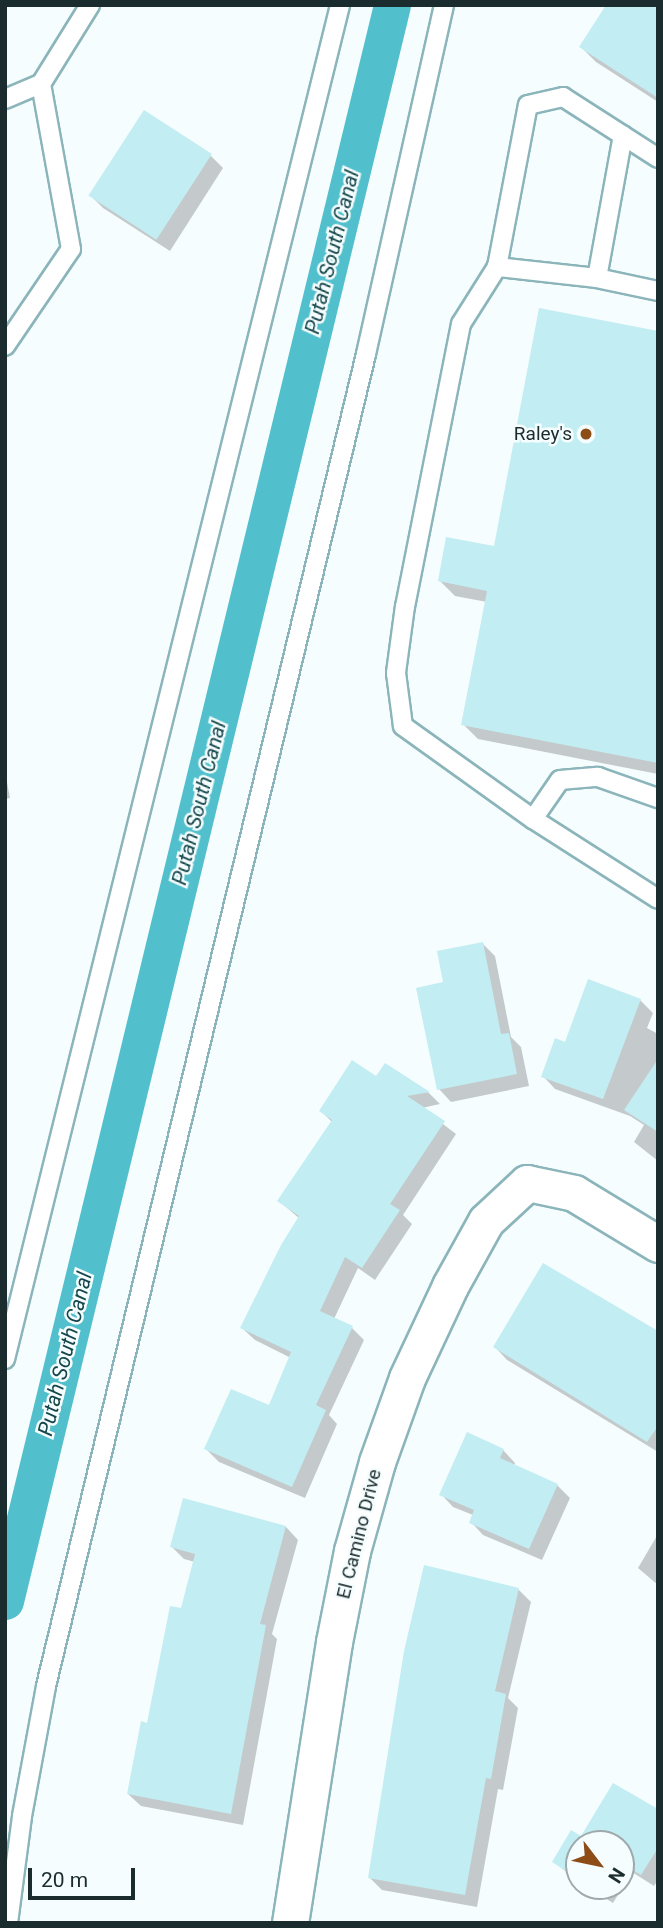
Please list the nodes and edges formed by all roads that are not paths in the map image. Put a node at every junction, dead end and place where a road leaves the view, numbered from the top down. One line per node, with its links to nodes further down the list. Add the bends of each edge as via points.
1 (90, 5): 4 (lane)
2 (340, 5): 16 (lane)
3 (444, 5): 17 (lane, via 366,354 46,1686)
4 (41, 83): 5 (lane); 11 (lane, via 71,249)
5 (5, 99)
6 (623, 135): 7 (lane); 8 (lane, via 562,97 528,105); 9 (lane)
7 (658, 158)
8 (497, 267): 9 (lane); 13 (lane, via 460,324 396,673 403,726)
9 (597, 278): 10 (lane)
10 (658, 291)
11 (5, 346)
12 (658, 798): 13 (lane, via 597,777 560,780)
13 (533, 819): 14 (lane)
14 (658, 899)
15 (658, 1244): 18 (street, El Camino Drive, via 574,1193 527,1183 486,1221 450,1286 407,1378 352,1551)
16 (5, 1359)
17 (8, 1923)
18 (290, 1923)

